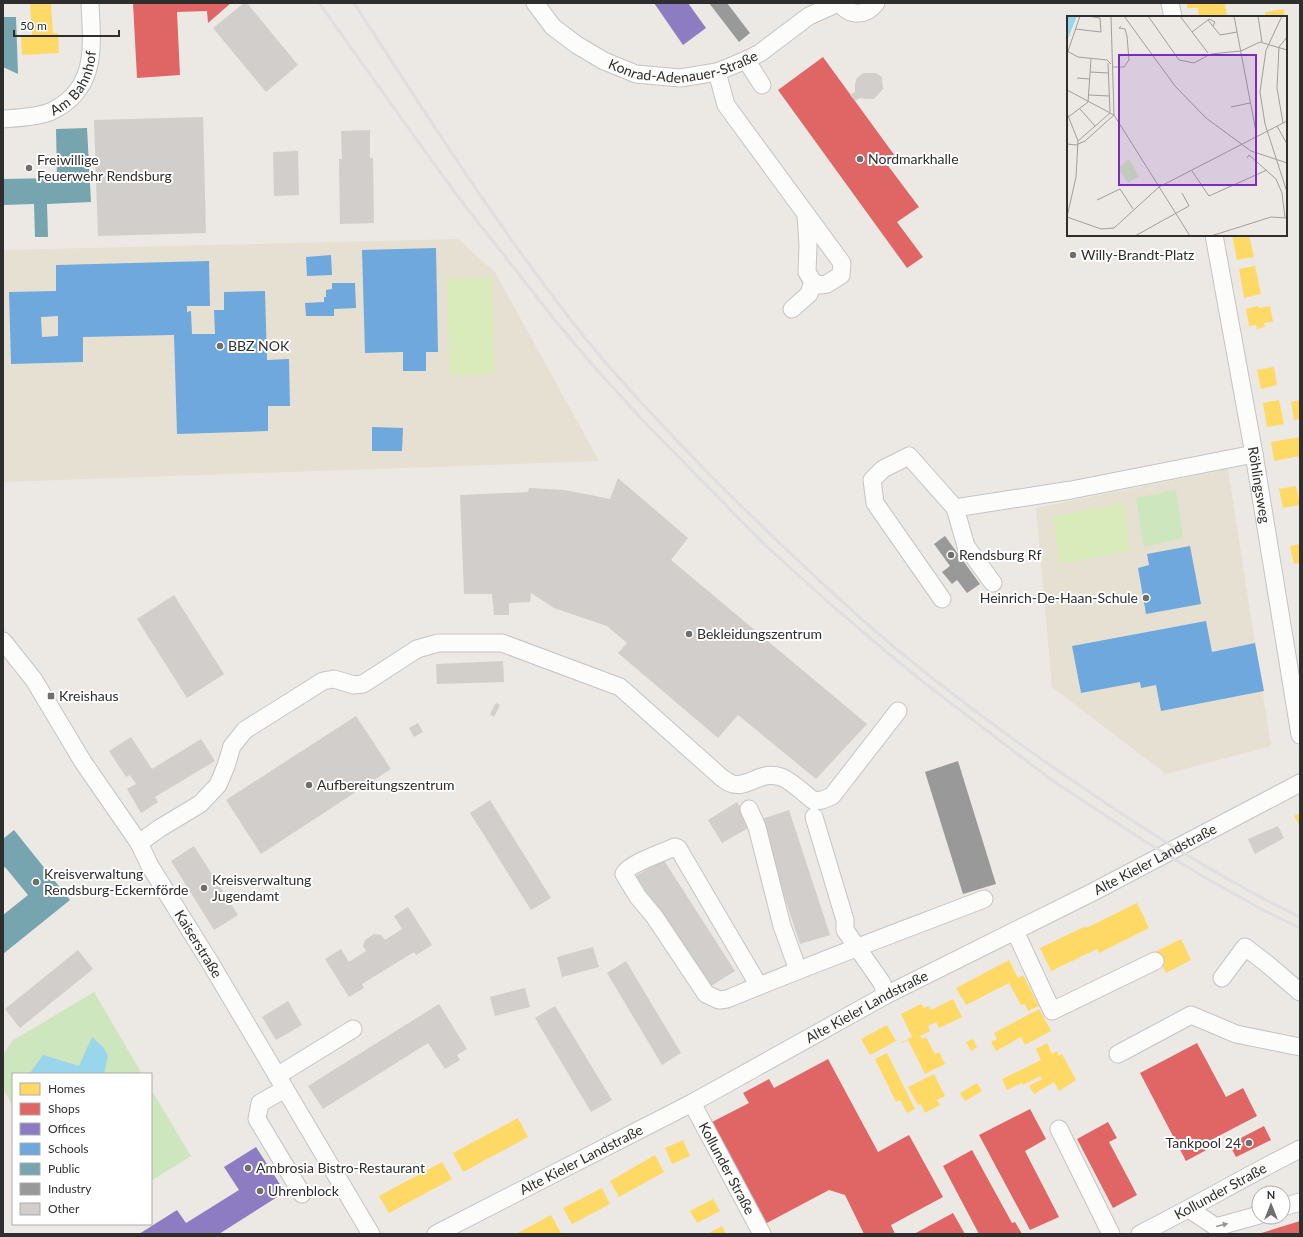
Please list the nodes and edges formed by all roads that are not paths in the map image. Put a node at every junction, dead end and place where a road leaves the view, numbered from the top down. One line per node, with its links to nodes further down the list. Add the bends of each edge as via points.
1 (90, 3): 10 (street, Am Bahnhof, via 92,48 85,80 75,95 51,112)
2 (535, 3): 8 (street, Konrad-Adenauer-Straße, via 553,27 577,45 604,61 636,74 680,78)
3 (839, 3): 4 (street, via 848,11 860,14 871,9); 7 (street, Konrad-Adenauer-Straße, via 809,16 760,53)
4 (876, 3)
5 (1170, 3): 6 (street)
6 (1172, 16)
7 (746, 60): 8 (street, Konrad-Adenauer-Straße); 9 (street)
8 (718, 72): 11 (street, via 726,105)
9 (762, 86)
10 (3, 119)
11 (806, 214): 13 (street, via 807,272); 13 (street, via 844,262 842,275 827,284)
12 (1214, 236): 15 (street, Röhlingsweg)
13 (813, 282): 14 (street, via 809,294)
14 (792, 309)
15 (1254, 454): 16 (street, via 1071,490); 21 (street, Röhlingsweg)
16 (955, 508): 17 (street, via 966,546); 18 (street, via 909,456 884,469 872,480 875,503)
17 (993, 583)
18 (942, 599)
19 (3, 641): 25 (street, Kaiserstraße, via 34,680 83,762)
20 (898, 711): 25 (street, via 832,796 814,801 784,777 772,774 747,784 734,784 722,778 620,687 502,643 438,643 418,649 363,684 354,685 334,679 323,681 245,730 232,746 218,785 200,804)
21 (1300, 735)
22 (1300, 783): 27 (street, Alte Kieler Landstraße)
23 (750, 809): 30 (street, via 757,827 782,926)
24 (814, 817): 28 (street, via 845,920 845,930)
25 (138, 843): 38 (street, Kaiserstraße)
26 (984, 898): 28 (street)
27 (1015, 931): 29 (street, via 1052,1011); 34 (street, Alte Kieler Landstraße)
28 (857, 948): 30 (street); 34 (street, via 882,983)
29 (1155, 961)
30 (798, 970): 32 (street)
31 (1222, 978): 33 (street, via 1245,947)
32 (759, 986): 32 (street, via 727,999 719,1000 706,994 654,916 638,897 624,874 626,871 674,847 678,848)
33 (1300, 992)
34 (886, 995): 39 (street, Alte Kieler Landstraße)
35 (353, 1030): 38 (street)
36 (1300, 1047): 37 (street, via 1236,1034 1191,1015)
37 (1118, 1054)
38 (281, 1082): 42 (street, via 260,1103 258,1120); 45 (street, Kaiserstraße)
39 (692, 1103): 46 (street, Alte Kieler Landstraße); 47 (street, Kollunder Straße)
40 (1060, 1129): 48 (street)
41 (1300, 1149): 43 (street, Kollunder Straße)
42 (302, 1194)
43 (1189, 1210): 44 (street, one-way to 44, via 1216,1227); 49 (street, Kollunder Straße)
44 (1251, 1217)
45 (371, 1234)
46 (436, 1234)
47 (762, 1234)
48 (1111, 1234)
49 (1140, 1234)

